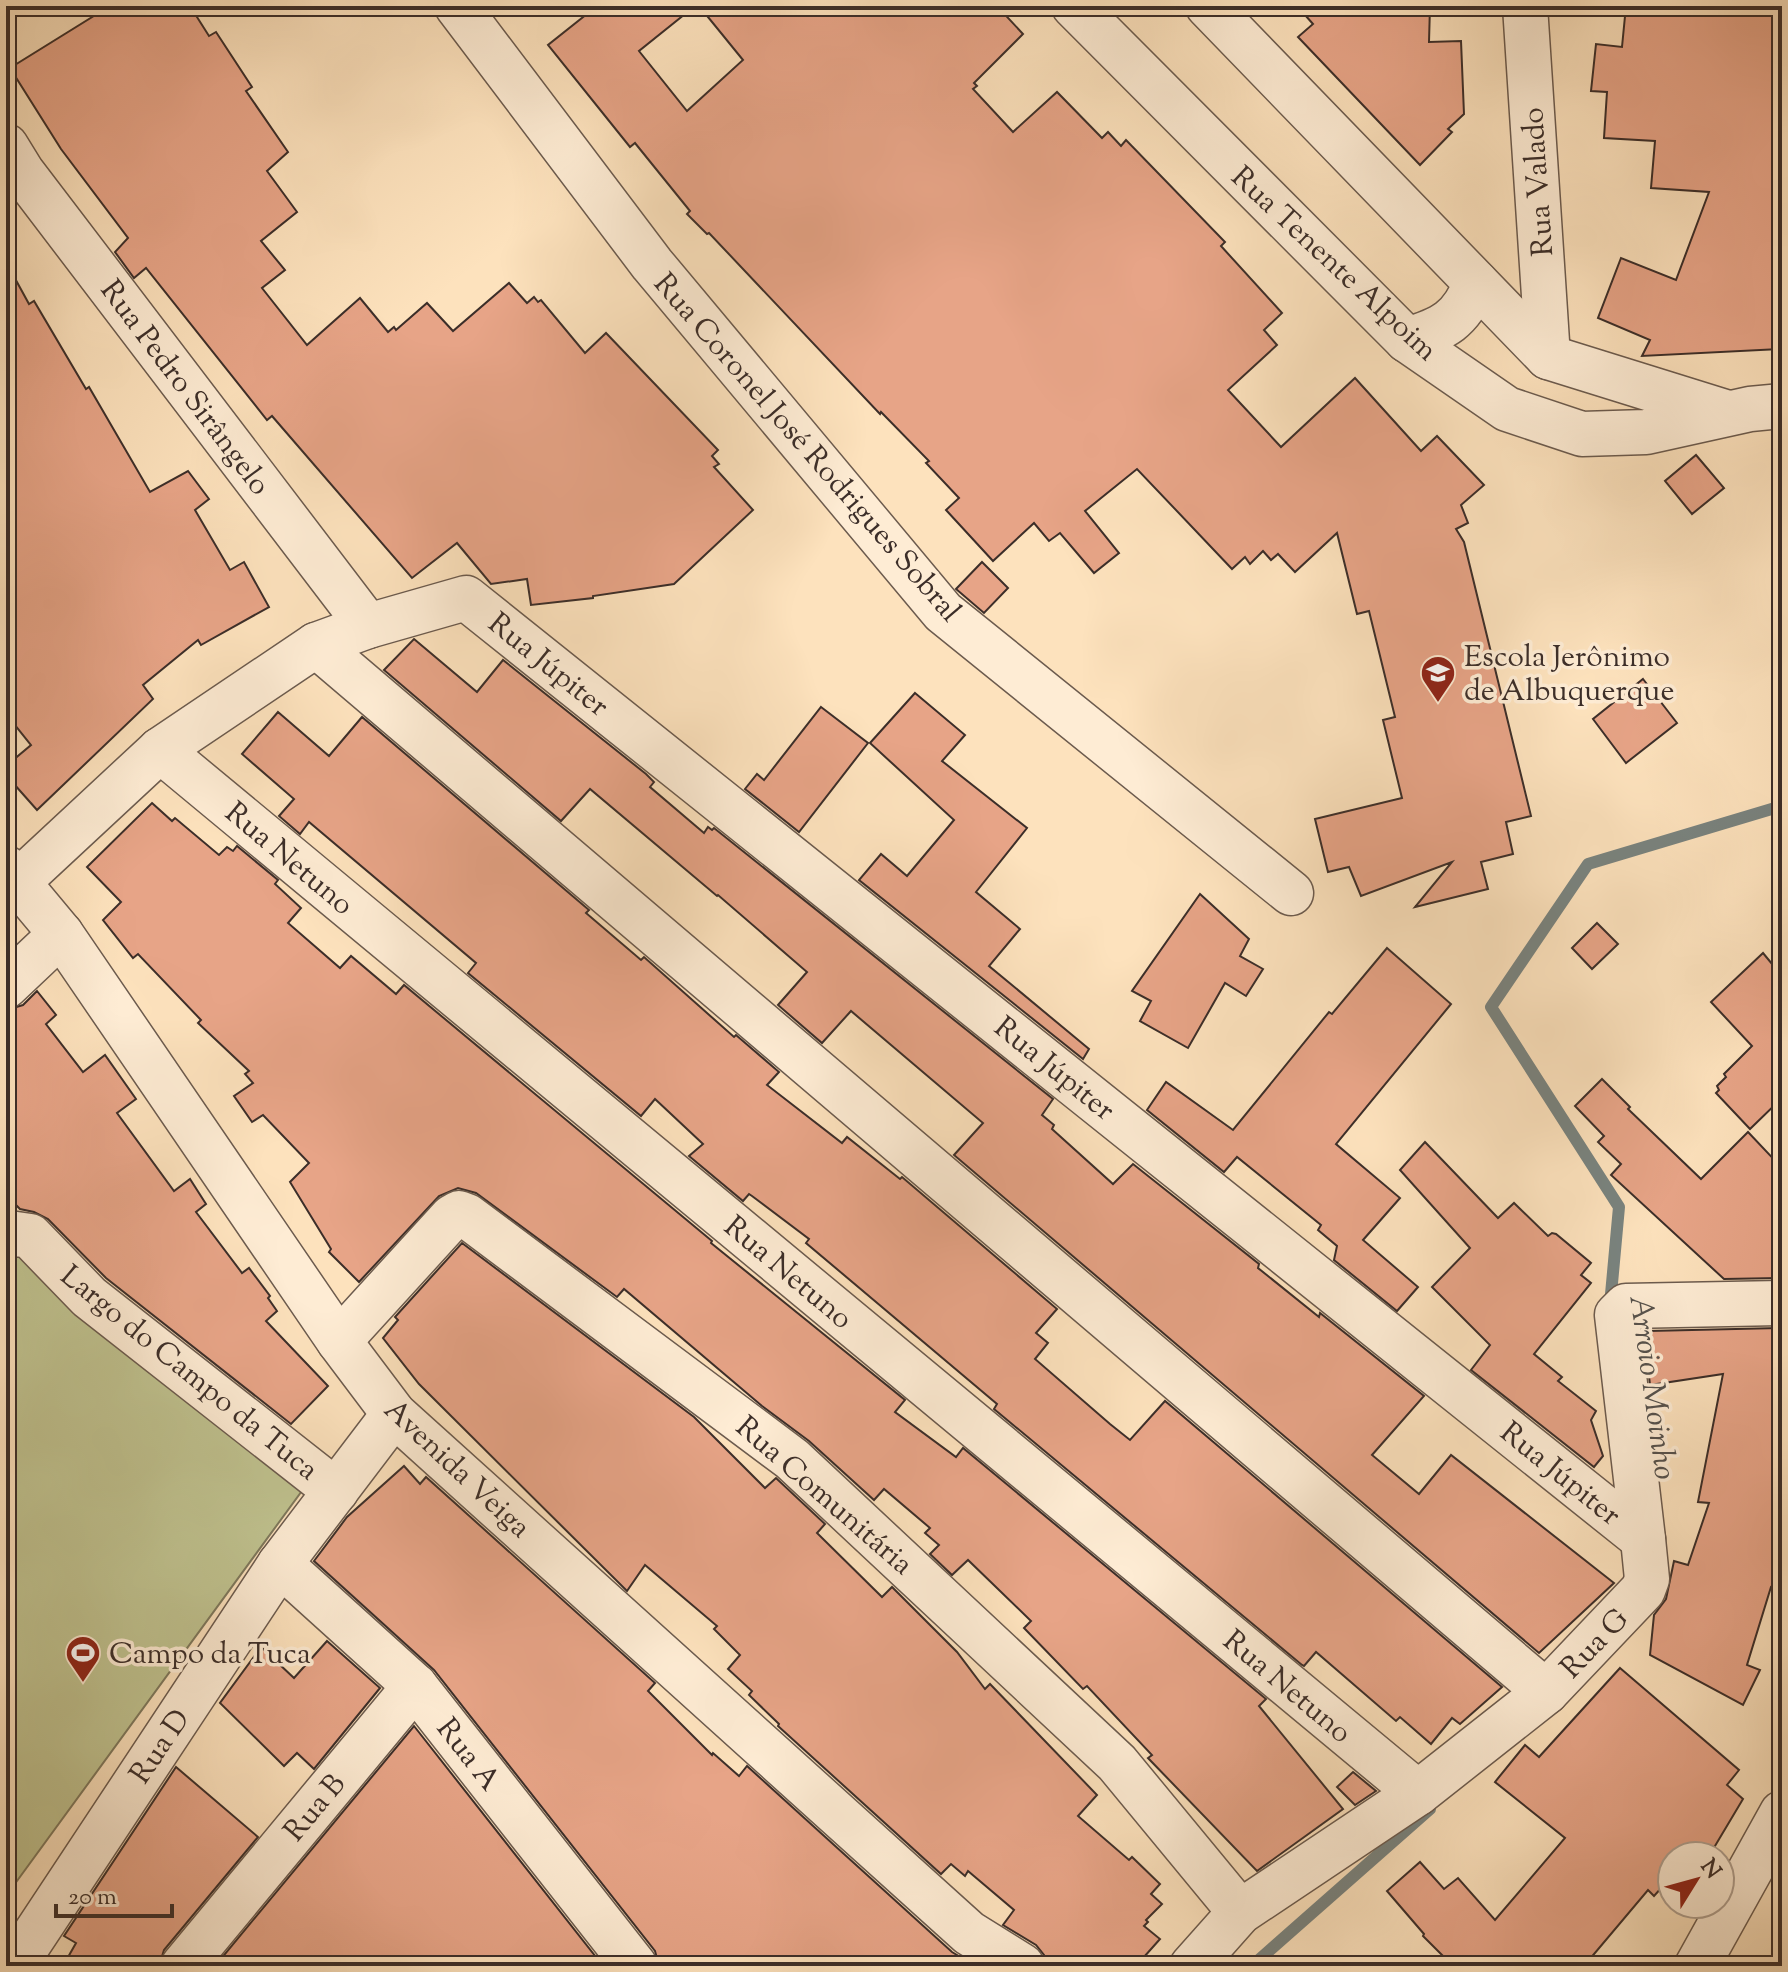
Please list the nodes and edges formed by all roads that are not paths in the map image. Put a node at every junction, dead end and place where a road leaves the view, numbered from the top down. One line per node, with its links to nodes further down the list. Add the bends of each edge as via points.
1 (457, 6): 15 (street, Rua Coronel José Rodrigues Sobral, via 652,264 943,612)
2 (1074, 6): 7 (street, Rua Tenente Alpoim)
3 (1208, 6): 6 (street)
4 (1525, 6): 8 (street, Rua Valado)
5 (6, 146): 11 (street, Rua Pedro Sirângelo)
6 (1476, 283): 7 (street, via 1467,305 1452,321); 8 (street)
7 (1407, 340): 10 (street, Rua Tenente Alpoim, via 1507,409 1582,434 1646,432)
8 (1548, 357): 10 (street)
9 (1782, 406): 10 (street, Rua Tenente Alpoim)
10 (1730, 413)
11 (368, 626): 12 (street); 23 (street, Rua Júpiter, via 466,598)
12 (316, 645): 13 (street); 26 (street)
13 (160, 750): 14 (street); 27 (street, Rua Netuno)
14 (12, 875): 16 (street, Avenida Veiga)
15 (1291, 893)
16 (61, 934): 17 (street); 20 (street, Avenida Veiga)
17 (6, 986)
18 (6, 1237): 22 (street, Largo do Campo da Tuca, via 30,1236 89,1297)
19 (1782, 1303): 23 (street, Rua G, via 1626,1306 1617,1315)
20 (339, 1341): 21 (street, Avenida Veiga); 29 (street, Rua Comunitária, via 452,1217 467,1216 792,1459 1117,1763)
21 (394, 1414): 22 (street, Rua D); 33 (street, Avenida Veiga, via 969,1933)
22 (336, 1491): 24 (street, Rua D)
23 (1643, 1539): 26 (street, Rua G, via 1643,1590)
24 (280, 1564): 25 (street, Rua A); 30 (street, Rua D)
25 (415, 1686): 31 (street, Rua B); 32 (street, Rua A)
26 (1546, 1692): 27 (street, Rua G)
27 (1418, 1793): 29 (street, Rua G)
28 (1782, 1813): 35 (street)
29 (1240, 1912): 34 (street, Rua G)
30 (14, 1966)
31 (183, 1966)
32 (635, 1966)
33 (1022, 1966)
34 (1192, 1966)
35 (1697, 1966)

